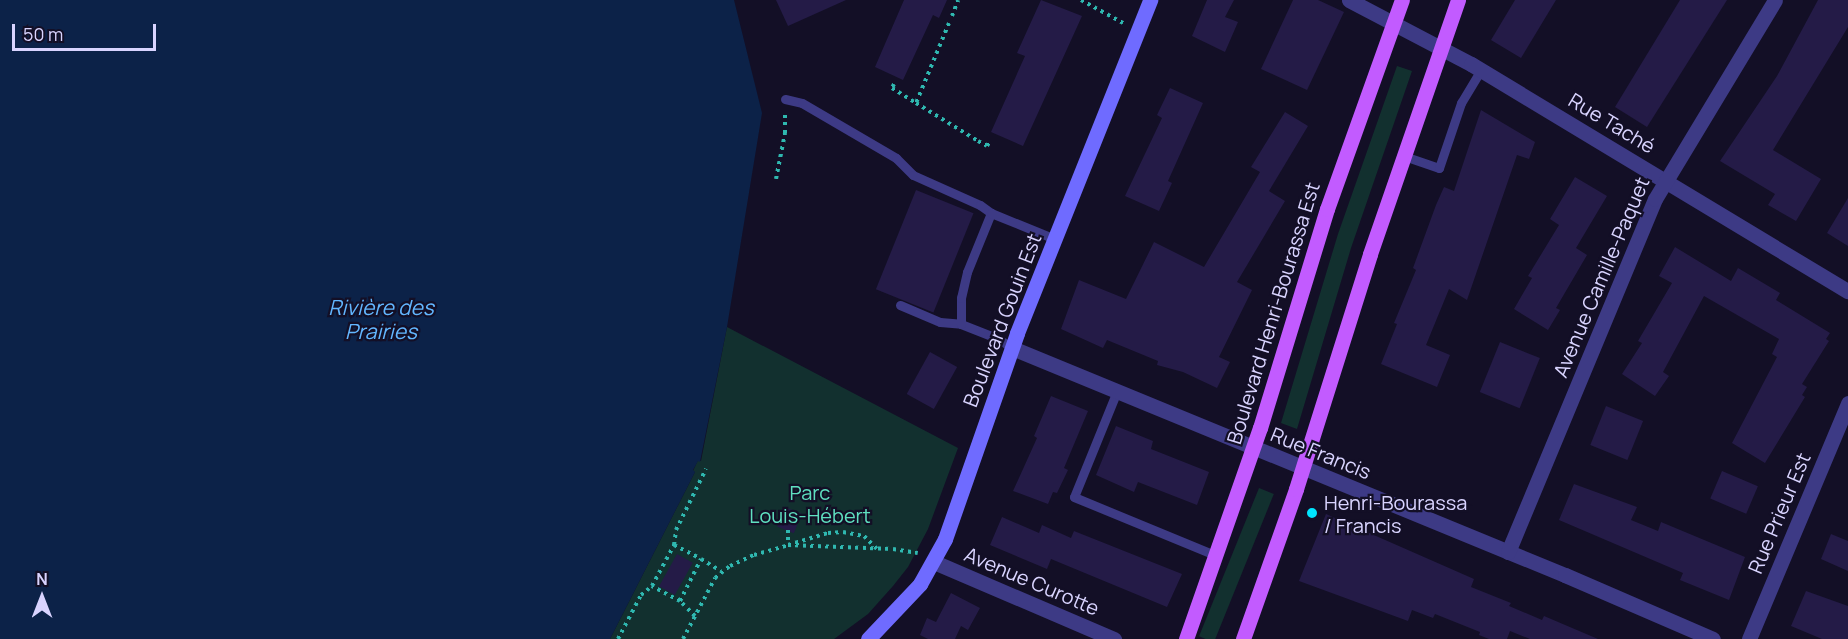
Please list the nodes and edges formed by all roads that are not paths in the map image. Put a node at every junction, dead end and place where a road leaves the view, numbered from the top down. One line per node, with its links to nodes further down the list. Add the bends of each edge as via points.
1 (1349, 0): 6 (street, Rue Taché)
2 (1402, 0): 6 (main road, Boulevard Henri-Bourassa Est)
3 (1458, 0): 7 (main road)
4 (1775, 0): 11 (street, Avenue Camille-Paquet)
5 (1147, 1): 13 (street, Boulevard Gouin Est)
6 (1393, 24): 7 (street, Rue Taché); 20 (main road, Boulevard Henri-Bourassa Est, via 1322,224)
7 (1440, 48): 8 (street, Rue Taché); 10 (main road)
8 (1481, 70): 10 (lane, via 1461,104 1439,168); 11 (street, Rue Taché)
9 (785, 99): 12 (lane, via 802,103 896,158 913,175)
10 (1404, 156): 21 (main road)
11 (1666, 180): 14 (street, Rue Taché); 22 (street, Avenue Camille-Paquet)
12 (991, 213): 13 (lane); 16 (lane, via 964,280)
13 (1055, 239): 17 (street, Boulevard Gouin Est)
14 (1848, 291)
15 (900, 304): 16 (lane, via 940,322)
16 (961, 324): 17 (lane)
17 (1012, 348): 18 (street, Rue Francis); 24 (street, Boulevard Gouin Est)
18 (1117, 391): 20 (street, Rue Francis); 23 (lane, via 1074,497)
19 (1848, 403): 30 (street, Rue Prieur Est)
20 (1253, 448): 21 (street, Rue Francis); 23 (main road, Boulevard Henri-Bourassa Est)
21 (1303, 468): 22 (street, Rue Francis); 28 (main road)
22 (1508, 552): 29 (street, Rue Francis)
23 (1215, 555): 27 (main road, Boulevard Henri-Bourassa Est)
24 (934, 562): 25 (street, Boulevard Gouin Est, via 903,605); 26 (street, Avenue Curotte)
25 (868, 639)
26 (1114, 639)
27 (1186, 639)
28 (1243, 639)
29 (1713, 639)
30 (1749, 639)

